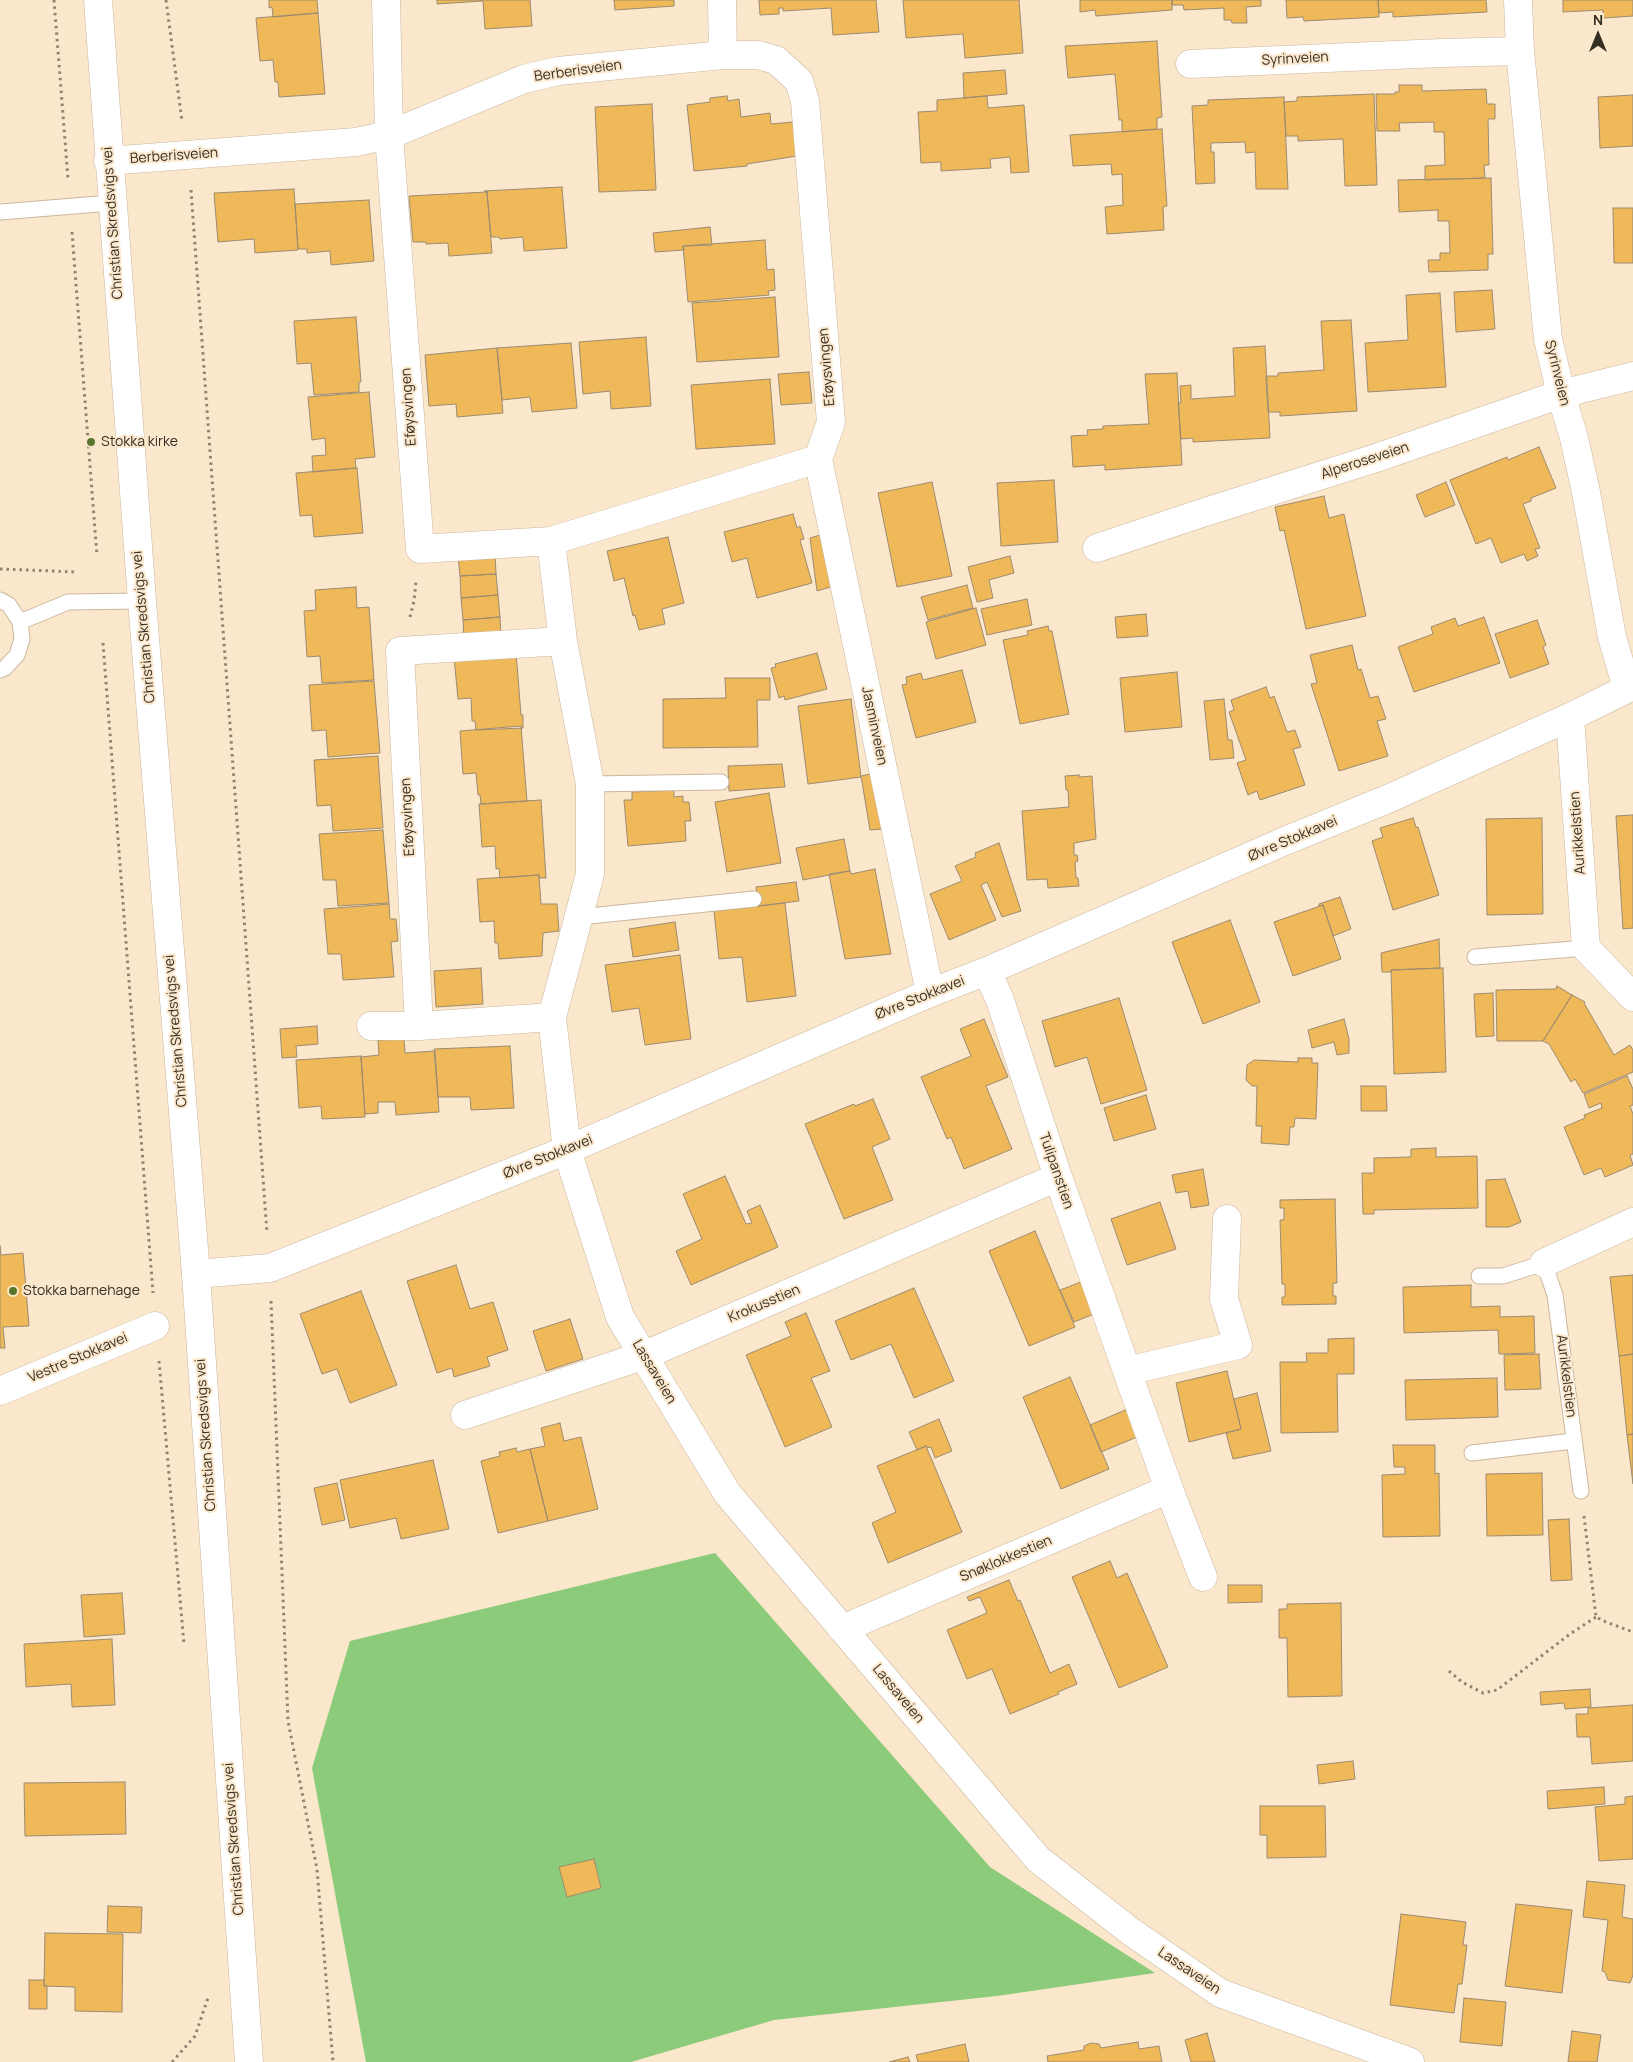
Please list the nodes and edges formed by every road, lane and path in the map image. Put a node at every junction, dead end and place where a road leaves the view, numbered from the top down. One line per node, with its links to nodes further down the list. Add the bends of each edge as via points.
1 (54, 0): 14 (path)
2 (98, 0): 12 (street, Christian Skredsvigs vei)
3 (166, 0): 11 (path)
4 (386, 0): 10 (street)
5 (722, 0): 8 (street)
6 (1518, 0): 7 (street, Syrinveien)
7 (1520, 51): 9 (street, Syrinveien); 17 (street, Syrinveien, via 1548,339)
8 (723, 55): 10 (street, Berberisveien, via 558,71 532,77); 18 (street, Eføysvingen, via 758,54 776,60 799,81 805,100 831,422)
9 (1190, 64)
10 (389, 135): 11 (street, Berberisveien, via 356,142); 21 (street, Eføysvingen)
11 (187, 156): 12 (street, Berberisveien); 49 (path)
12 (108, 161): 13 (street, Christian Skredsvigs vei)
13 (111, 203): 14 (lane); 26 (street, Christian Skredsvigs vei)
14 (70, 206): 15 (lane); 22 (path)
15 (0, 212)
16 (1633, 376): 17 (street, Alperoseveien)
17 (1561, 394): 20 (street, Alperoseveien); 31 (street, Syrinveien, via 1586,492 1612,637)
18 (818, 459): 19 (street); 40 (street, Jasminveien)
19 (551, 540): 21 (street); 28 (street)
20 (1097, 548)
21 (420, 549): 29 (path, via 414,600)
22 (97, 556)
23 (0, 569): 24 (path)
24 (78, 572)
25 (0, 600): 27 (lane, via 9,605)
26 (142, 600): 27 (lane, via 68,602); 51 (street, Christian Skredsvigs vei)
27 (20, 622): 30 (lane, via 22,639 17,656)
28 (563, 641): 29 (street); 34 (street)
29 (400, 651): 44 (street, Eføysvingen)
30 (0, 670)
31 (1630, 687): 32 (street, Øvre Stokkavei)
32 (1570, 717): 37 (street, Aurikkelstien); 39 (street, Øvre Stokkavei)
33 (721, 782): 34 (lane)
34 (590, 784): 36 (street, via 590,874)
35 (754, 899): 36 (lane)
36 (580, 917): 42 (street)
37 (1586, 948): 38 (lane); 41 (street)
38 (1475, 957)
39 (987, 971): 40 (street, Øvre Stokkavei); 46 (street, Tulipanstien, via 1000,1000)
40 (930, 993): 45 (street, Øvre Stokkavei)
41 (1633, 997)
42 (552, 1017): 44 (street); 45 (street)
43 (372, 1026): 44 (street)
44 (419, 1026)
45 (567, 1150): 51 (street, Øvre Stokkavei, via 270,1268); 55 (street, Lassaveien, via 620,1317)
46 (1058, 1177): 55 (street, Krokusstien); 56 (street, Tulipanstien)
47 (1227, 1219): 56 (street, via 1224,1299 1238,1345)
48 (1633, 1222): 50 (street)
49 (267, 1234)
50 (1544, 1263): 52 (lane, via 1504,1276); 59 (lane, Aurikkelstien, via 1555,1295)
51 (196, 1274): 68 (street, Christian Skredsvigs vei)
52 (1479, 1276)
53 (271, 1292): 69 (path, via 288,1721 317,1869)
54 (155, 1326): 57 (street, Vestre Stokkavei)
55 (645, 1355): 58 (street, Krokusstien); 65 (street, Lassaveien, via 727,1493)
56 (1127, 1371): 61 (street, Tulipanstien)
57 (0, 1391)
58 (465, 1415)
59 (1573, 1441): 60 (lane); 62 (lane, Aurikkelstien)
60 (1472, 1453)
61 (1169, 1489): 63 (street, Tulipanstien); 65 (street, Snøklokkestien)
62 (1581, 1491): 64 (path)
63 (1203, 1577)
64 (1596, 1616): 66 (path); 67 (path, via 1497,1690 1483,1693)
65 (842, 1629): 70 (street, Lassaveien, via 1038,1858 1130,1931 1220,1993)
66 (1633, 1632)
67 (1449, 1671)
68 (248, 2062)
69 (333, 2062)
70 (1410, 2062)

